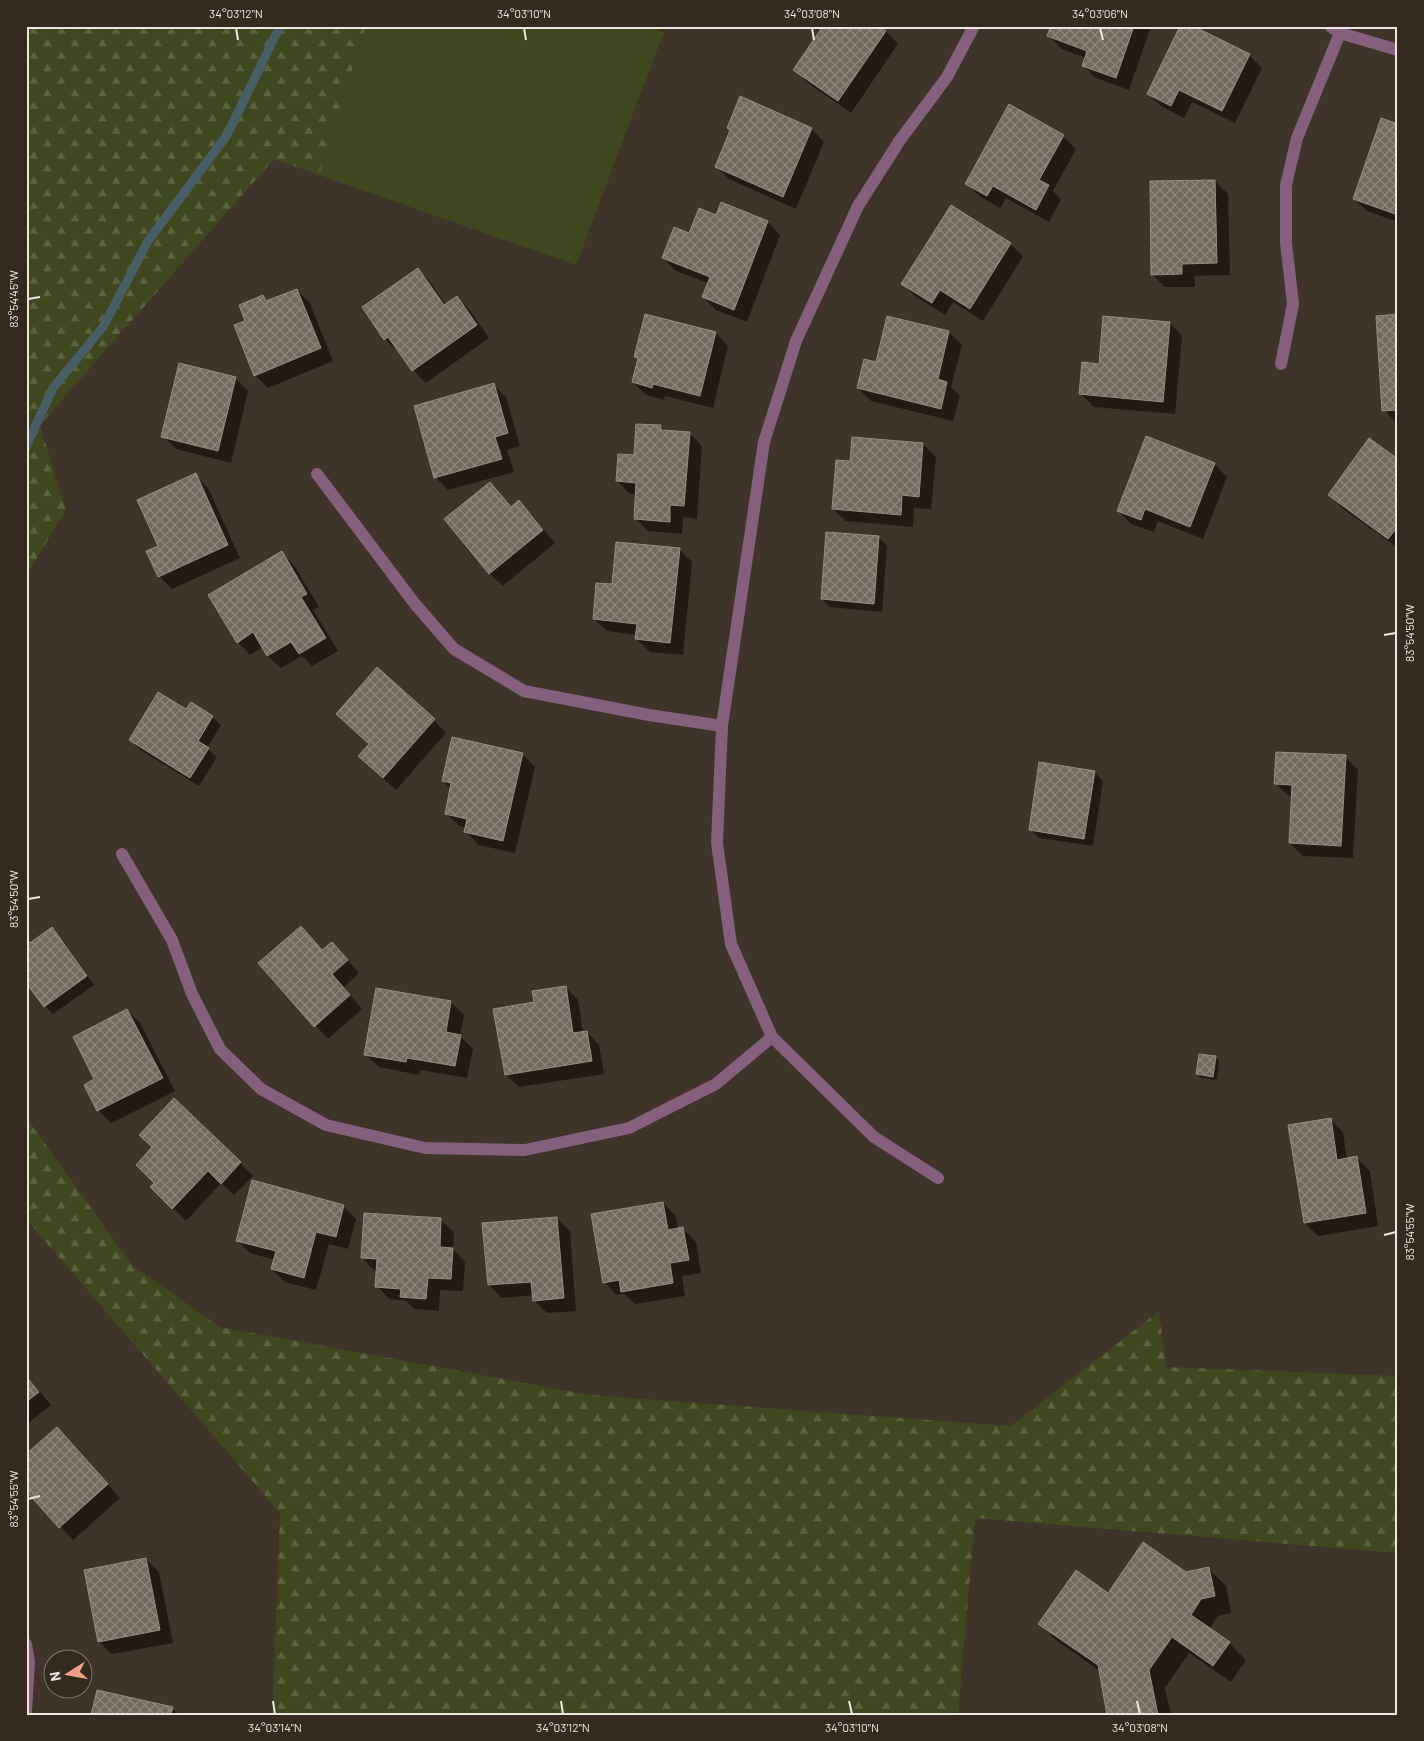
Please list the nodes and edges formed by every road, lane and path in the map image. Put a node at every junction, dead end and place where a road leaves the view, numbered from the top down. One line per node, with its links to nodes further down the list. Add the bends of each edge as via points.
1 (974, 26): 6 (street, via 947,78 900,140 858,206 796,341 764,442)
2 (1335, 29): 3 (street); 4 (street, via 1297,138 1286,185 1286,243 1293,304)
3 (1398, 50)
4 (1280, 364)
5 (317, 474): 6 (street, via 415,604 454,649 524,691)
6 (722, 726): 8 (street, via 717,843 731,944)
7 (122, 854): 8 (street, via 172,940 192,994 220,1049 261,1089 326,1125 425,1148 524,1150 629,1128 716,1084)
8 (772, 1037): 9 (street, via 874,1137)
9 (938, 1178)
10 (26, 1644): 11 (street, via 29,1662)
11 (26, 1712)

